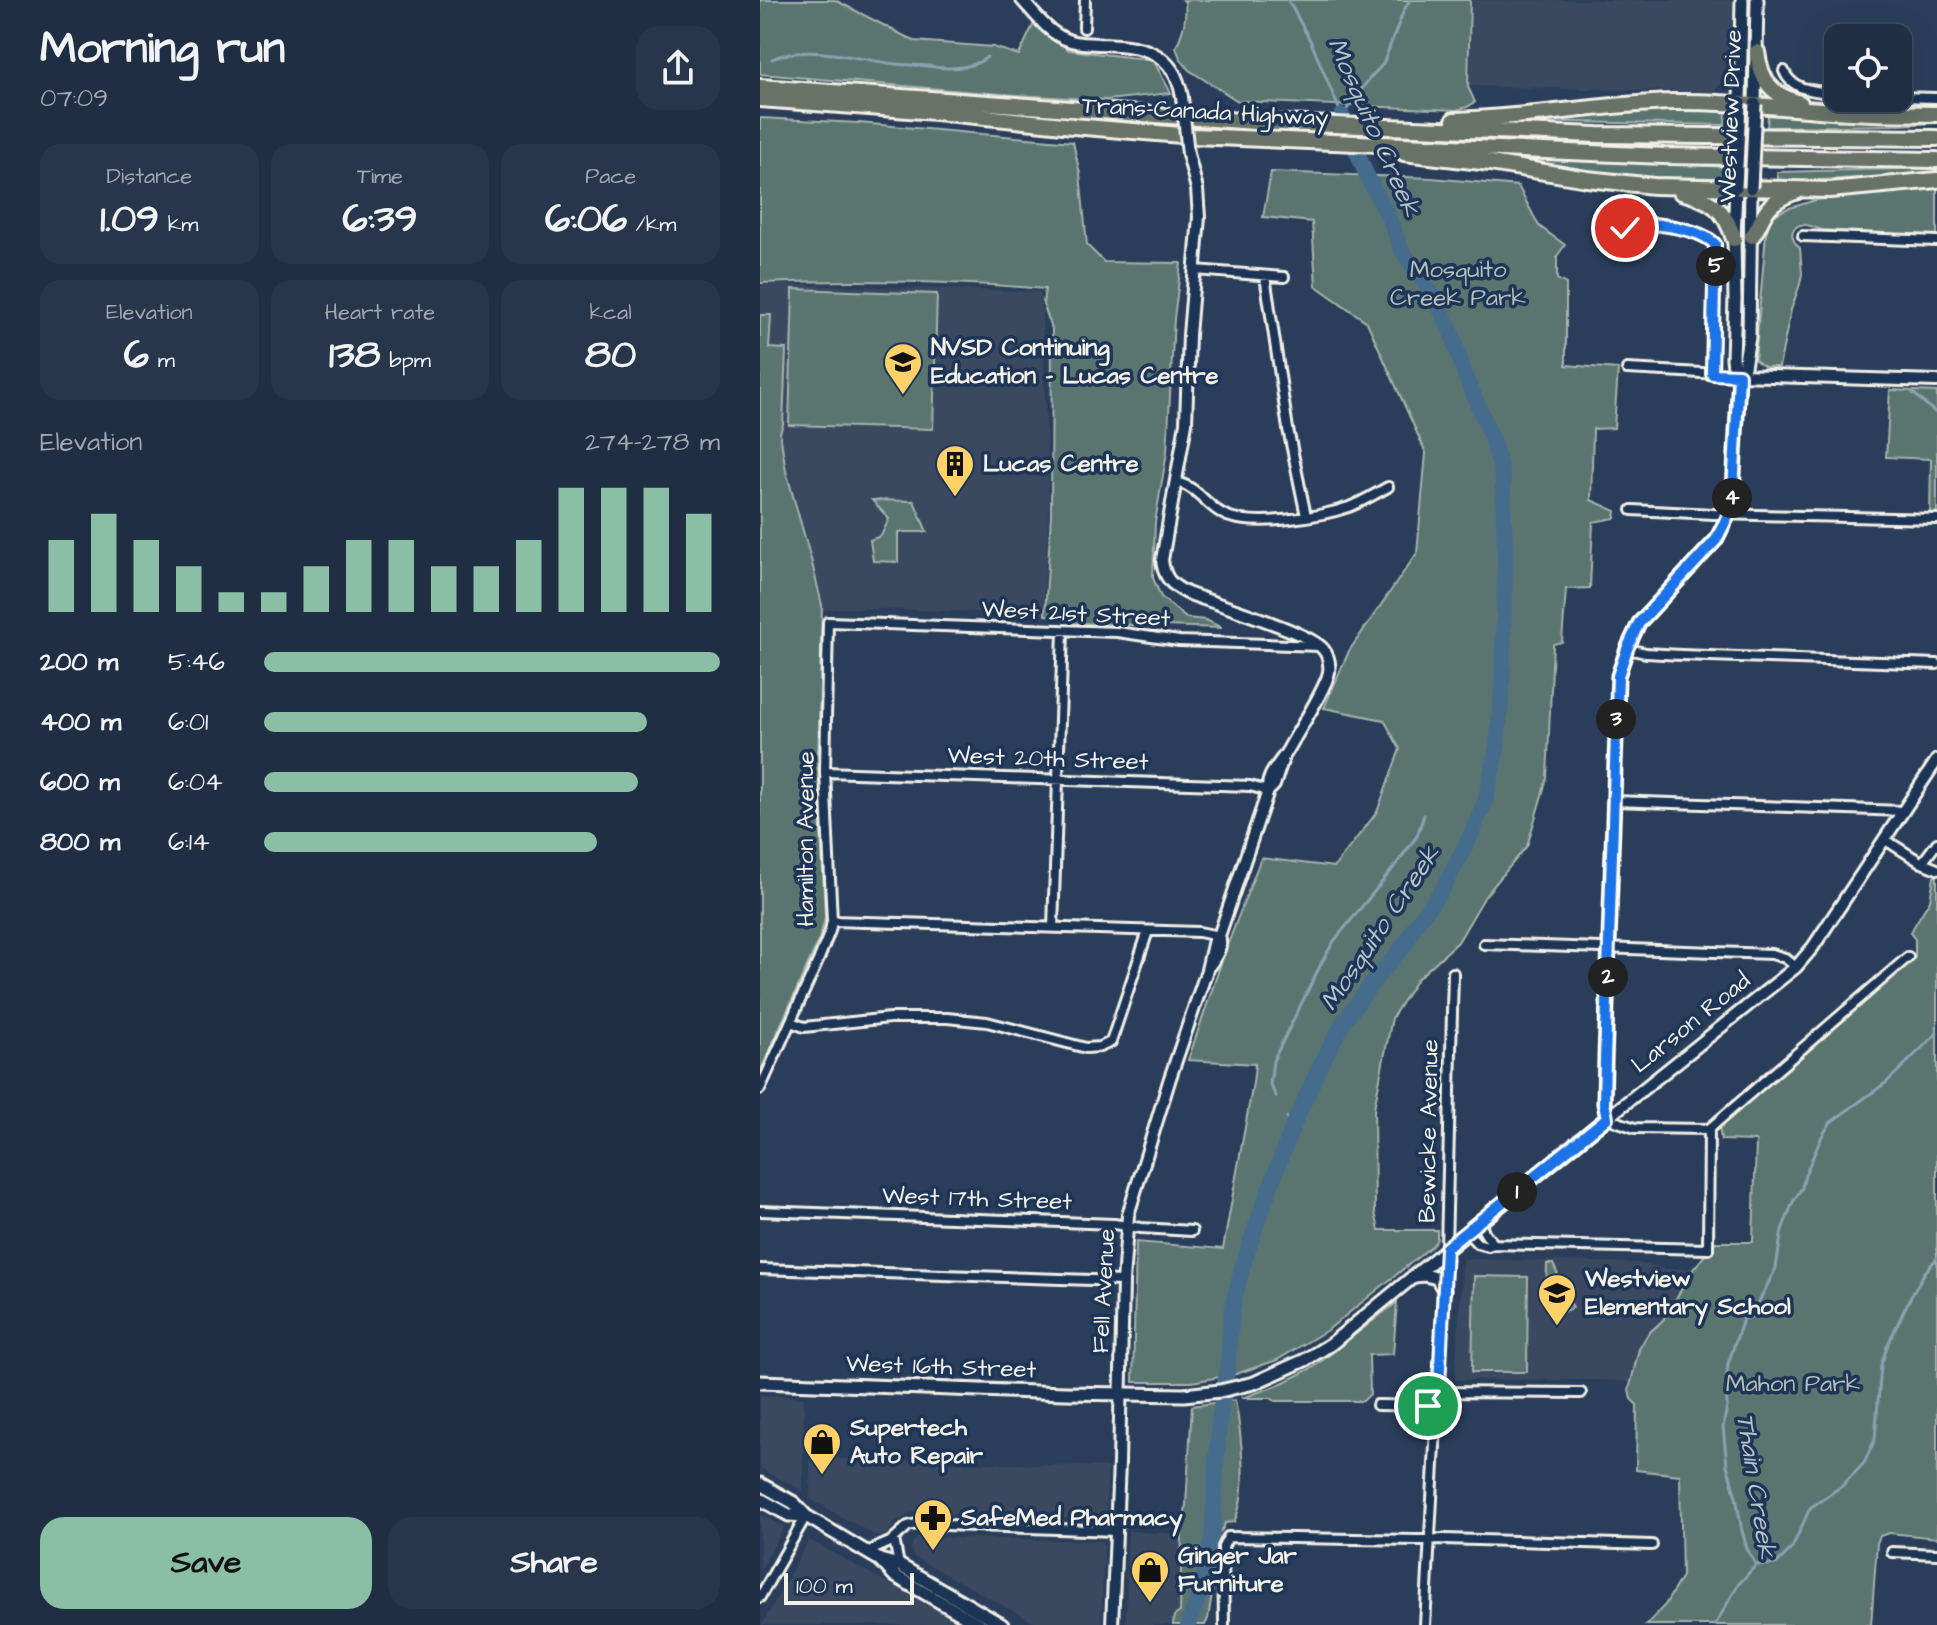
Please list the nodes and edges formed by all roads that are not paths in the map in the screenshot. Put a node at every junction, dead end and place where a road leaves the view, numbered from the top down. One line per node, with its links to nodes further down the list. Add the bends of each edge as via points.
1 (1022, 0): 29 (street, bridge, via 1064,39 1140,47 1170,66 1182,97 1198,203)
2 (1085, 0): 5 (street)
3 (1742, 0): 13 (main road, Westview Drive)
4 (1757, 0): 6 (main road, Westview Drive)
5 (1084, 28)
6 (1757, 52): 13 (main road, Westview Drive); 14 (highway, via 1773,91)
7 (1784, 71): 9 (street, via 1794,85)
8 (760, 87): 16 (highway, Trans-Canada Highway, via 1256,122)
9 (1824, 92)
10 (1912, 97): 11 (street)
11 (1937, 98)
12 (760, 99): 18 (highway, Trans-Canada Highway, via 1130,132)
13 (1748, 104): 14 (highway); 16 (highway, via 1646,103); 22 (main road, Westview Drive, bridge)
14 (1811, 108): 15 (highway)
15 (1937, 114)
16 (1452, 124): 17 (highway, via 1598,135)
17 (1937, 138)
18 (1463, 153): 19 (highway); 21 (highway, via 1587,179)
19 (1937, 160)
20 (1937, 180): 23 (highway)
21 (1654, 186): 22 (highway); 26 (highway, via 1703,197 1725,217)
22 (1744, 188): 23 (highway); 24 (main road, Westview Drive); 26 (main road, Westview Drive)
23 (1810, 189): 24 (highway, via 1771,205)
24 (1752, 236): 34 (main road, Westview Drive, via 1749,337)
25 (1803, 236): 27 (street)
26 (1734, 239): 34 (main road, Westview Drive, via 1733,358)
27 (1937, 241)
28 (1615, 248): 33 (street, via 1625,228 1649,223 1715,244)
29 (1195, 270): 30 (street); 36 (street)
30 (1265, 276): 31 (street); 40 (street)
31 (1284, 277)
32 (1627, 369): 33 (street)
33 (1712, 374): 34 (street)
34 (1739, 375): 35 (street); 39 (main road, Westview Drive)
35 (1937, 381)
36 (1177, 482): 40 (street, via 1228,516 1265,521); 44 (street, via 1162,560 1166,578 1187,593)
37 (1388, 487): 40 (street, via 1350,507)
38 (1632, 510): 39 (street)
39 (1729, 514): 41 (street); 45 (main road, Westview Drive, via 1716,540 1639,623)
40 (1306, 516)
41 (1937, 519)
42 (828, 622): 43 (street, West 21st Street); 48 (street, Hamilton Avenue)
43 (1063, 631): 44 (street, West 21st Street); 49 (street)
44 (1321, 646): 50 (street, Fell Avenue, via 1329,661 1327,678 1272,771)
45 (1627, 649): 46 (street); 51 (main road, Westview Drive, via 1618,676)
46 (1937, 664)
47 (1937, 760): 52 (street, Larson Road)
48 (825, 772): 49 (street, West 20th Street); 57 (street, Hamilton Avenue)
49 (1058, 779): 50 (street, West 20th Street); 58 (street)
50 (1268, 791): 60 (street, Fell Avenue)
51 (1614, 801): 52 (street); 62 (main road, Westview Drive)
52 (1903, 811): 53 (street, Larson Road)
53 (1884, 839): 55 (street); 64 (street, Larson Road)
54 (1937, 843): 55 (street)
55 (1922, 863): 56 (street)
56 (1937, 869)
57 (832, 921): 58 (street); 66 (street, Hamilton Avenue)
58 (1053, 928): 59 (street)
59 (1148, 931): 60 (street); 66 (street, via 1111,1042 1100,1047 947,1018 804,1027)
60 (1219, 936): 72 (street, Fell Avenue)
61 (1484, 944): 62 (street)
62 (1609, 950): 64 (street, via 1772,954); 68 (main road, Westview Drive)
63 (1908, 957): 69 (street)
64 (1796, 967): 68 (street, Larson Road)
65 (1453, 973): 76 (street, Bewicke Avenue)
66 (791, 1022): 67 (street, Hamilton Avenue)
67 (760, 1089)
68 (1607, 1118): 69 (street, via 1635,1128); 71 (main road, Larson Road)
69 (1709, 1129): 75 (street, via 1708,1249)
70 (760, 1211): 72 (street, West 17th Street)
71 (1479, 1223): 74 (main road, Larson Road); 75 (street)
72 (1126, 1226): 73 (street, West 17th Street); 79 (street, Fell Avenue)
73 (1192, 1231)
74 (1467, 1232): 75 (street, via 1477,1243); 76 (main road, Larson Road)
75 (1494, 1244)
76 (1446, 1248): 78 (main road, Larson Road); 80 (street, Bewicke Avenue)
77 (760, 1269): 79 (street)
78 (1414, 1276): 80 (main road, via 1437,1278); 84 (main road, Larson Road, via 1331,1344 1275,1375 1207,1393)
79 (1123, 1281): 84 (street, Fell Avenue)
80 (1444, 1290): 82 (street, Bewicke Avenue)
81 (760, 1382): 84 (main road, West 16th Street)
82 (1438, 1392): 83 (street); 86 (street, Bewicke Avenue)
83 (1581, 1393)
84 (1120, 1395): 90 (street, Fell Avenue)
85 (1377, 1405): 86 (street)
86 (1438, 1406): 92 (street, Bewicke Avenue)
87 (760, 1484): 89 (main road)
88 (760, 1499): 89 (main road, via 789,1515)
89 (806, 1516): 94 (main road); 99 (street)
90 (1116, 1531): 91 (street, via 917,1524); 102 (street, Fell Avenue)
91 (894, 1539): 94 (street); 98 (street)
92 (1431, 1540): 93 (street); 103 (street, via 1232,1536 1223,1547); 104 (street, Bewicke Avenue)
93 (1652, 1545)
94 (867, 1552): 97 (main road)
95 (1892, 1552): 96 (street)
96 (1937, 1554)
97 (880, 1560): 98 (main road); 100 (main road, via 895,1576)
98 (899, 1565): 101 (main road)
99 (760, 1597)
100 (980, 1625)
101 (1002, 1625)
102 (1112, 1625)
103 (1224, 1625)
104 (1425, 1625)

